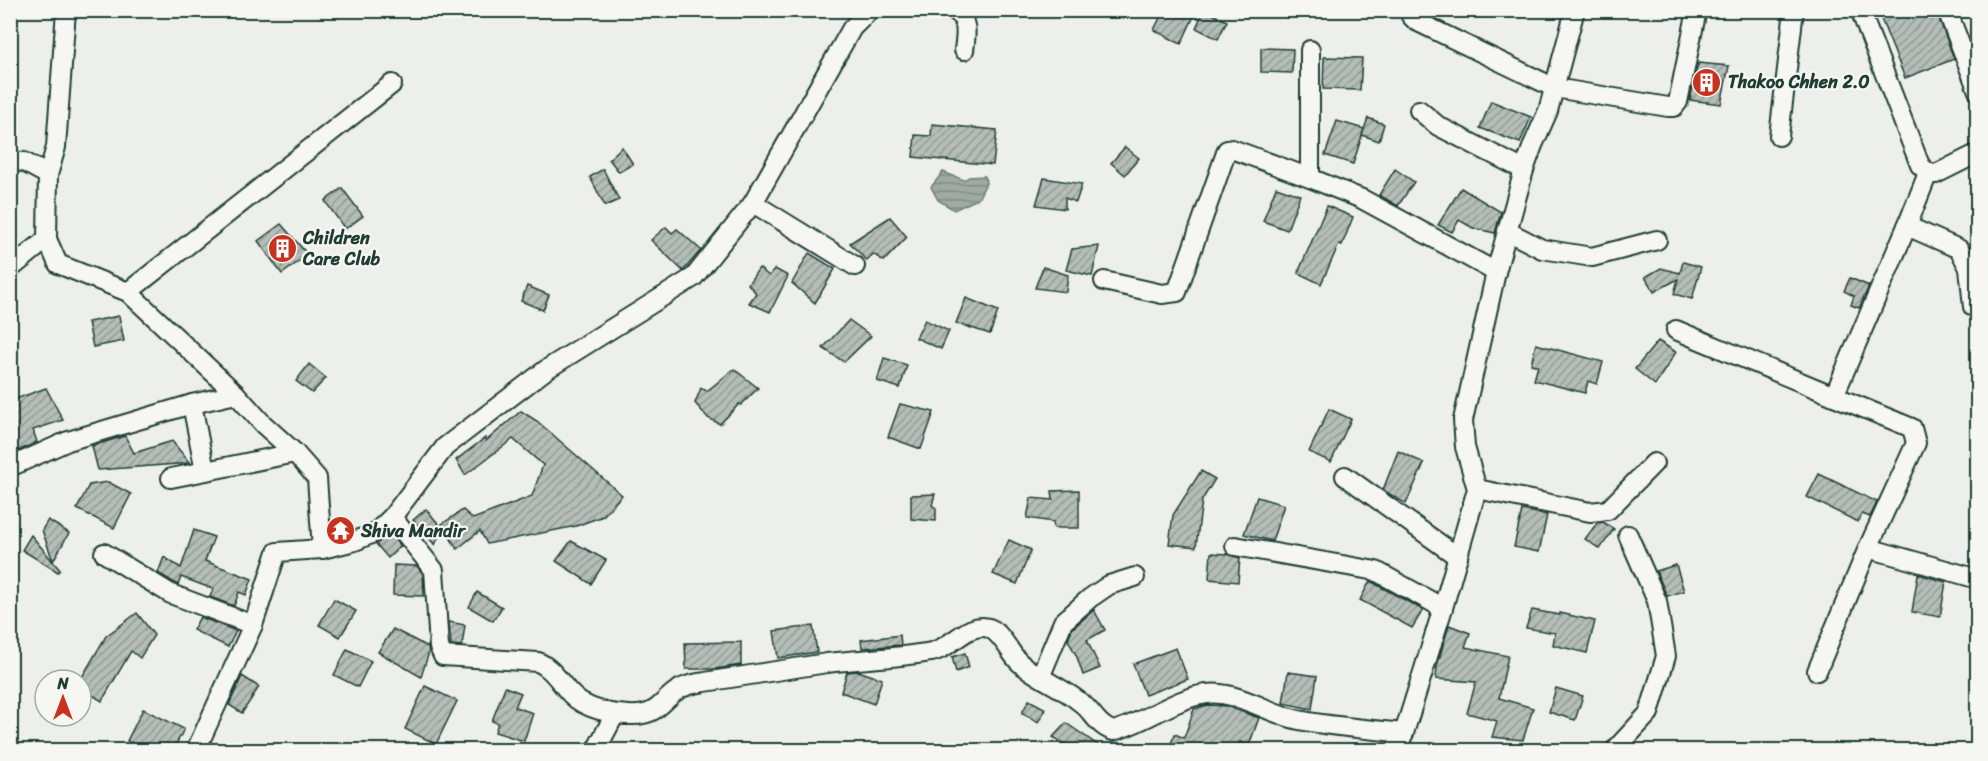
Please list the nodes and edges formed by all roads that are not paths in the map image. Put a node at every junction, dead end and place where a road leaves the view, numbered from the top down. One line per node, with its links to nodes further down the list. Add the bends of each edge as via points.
1 (66, 10): 21 (street, via 56,147)
2 (870, 10): 23 (street, via 852,28)
3 (956, 10): 10 (street, via 966,26)
4 (1412, 10): 13 (street, via 1416,21)
5 (1575, 10): 13 (street)
6 (1697, 10): 13 (street, via 1674,107)
7 (1794, 10): 16 (street)
8 (1860, 10): 20 (street, via 1920,165)
9 (1947, 10): 14 (street)
10 (964, 50)
11 (1310, 50): 22 (street)
12 (392, 84): 32 (street)
13 (1555, 88): 19 (street)
14 (1977, 91)
15 (1419, 110): 19 (street, via 1438,126)
16 (1779, 136)
17 (1977, 153): 20 (street, via 1936,174)
18 (10, 161): 21 (street, via 24,162)
19 (1524, 170): 25 (street)
20 (1928, 172): 24 (street)
21 (48, 175): 26 (street)
22 (1310, 178): 30 (street, via 1362,199); 31 (street, via 1227,150 1177,292 1162,294)
23 (753, 203): 28 (street); 45 (street, via 694,277 547,369 445,447)
24 (1907, 226): 33 (street, via 1959,249 1969,268); 36 (street)
25 (1508, 231): 27 (street, via 1542,249 1592,257); 30 (street)
26 (46, 239): 29 (street); 32 (street, via 58,264)
27 (1657, 240)
28 (855, 266)
29 (10, 269)
30 (1496, 272): 44 (street, via 1463,420 1465,447)
31 (1104, 281)
32 (128, 292): 35 (street)
33 (1973, 307)
34 (1676, 330): 36 (street)
35 (236, 394): 37 (street); 38 (street)
36 (1834, 396): 48 (street, via 1912,428 1916,443)
37 (192, 404): 40 (street, via 68,441); 41 (street)
38 (295, 453): 41 (street); 49 (street, via 317,478)
39 (1654, 463): 44 (street, via 1608,510 1590,512)
40 (10, 467)
41 (205, 471): 43 (street)
42 (1345, 476): 51 (street)
43 (171, 478)
44 (1477, 489): 51 (street)
45 (392, 517): 49 (street, via 376,532 355,542); 58 (street, via 434,570 439,647 444,656 538,662 547,666 578,700)
46 (1628, 535): 63 (street, via 1658,601 1666,656 1649,713)
47 (1236, 546): 54 (street, via 1376,571)
48 (1868, 548): 53 (street); 56 (street)
49 (322, 549): 55 (street, via 277,552)
50 (104, 553): 55 (street, via 171,594)
51 (1458, 557): 54 (street)
52 (1135, 577): 57 (street, via 1109,585 1063,622)
53 (1977, 579)
54 (1443, 608): 59 (street)
55 (253, 625): 60 (street)
56 (1817, 671)
57 (1041, 675): 58 (street, via 1022,664 997,634 978,627 935,652 705,682 676,691 652,712); 59 (street, via 1113,731 1196,696 1215,693 1299,720)
58 (615, 714): 61 (street)
59 (1404, 733): 62 (street)
60 (196, 750)
61 (596, 750)
62 (1396, 750)
63 (1615, 750)

